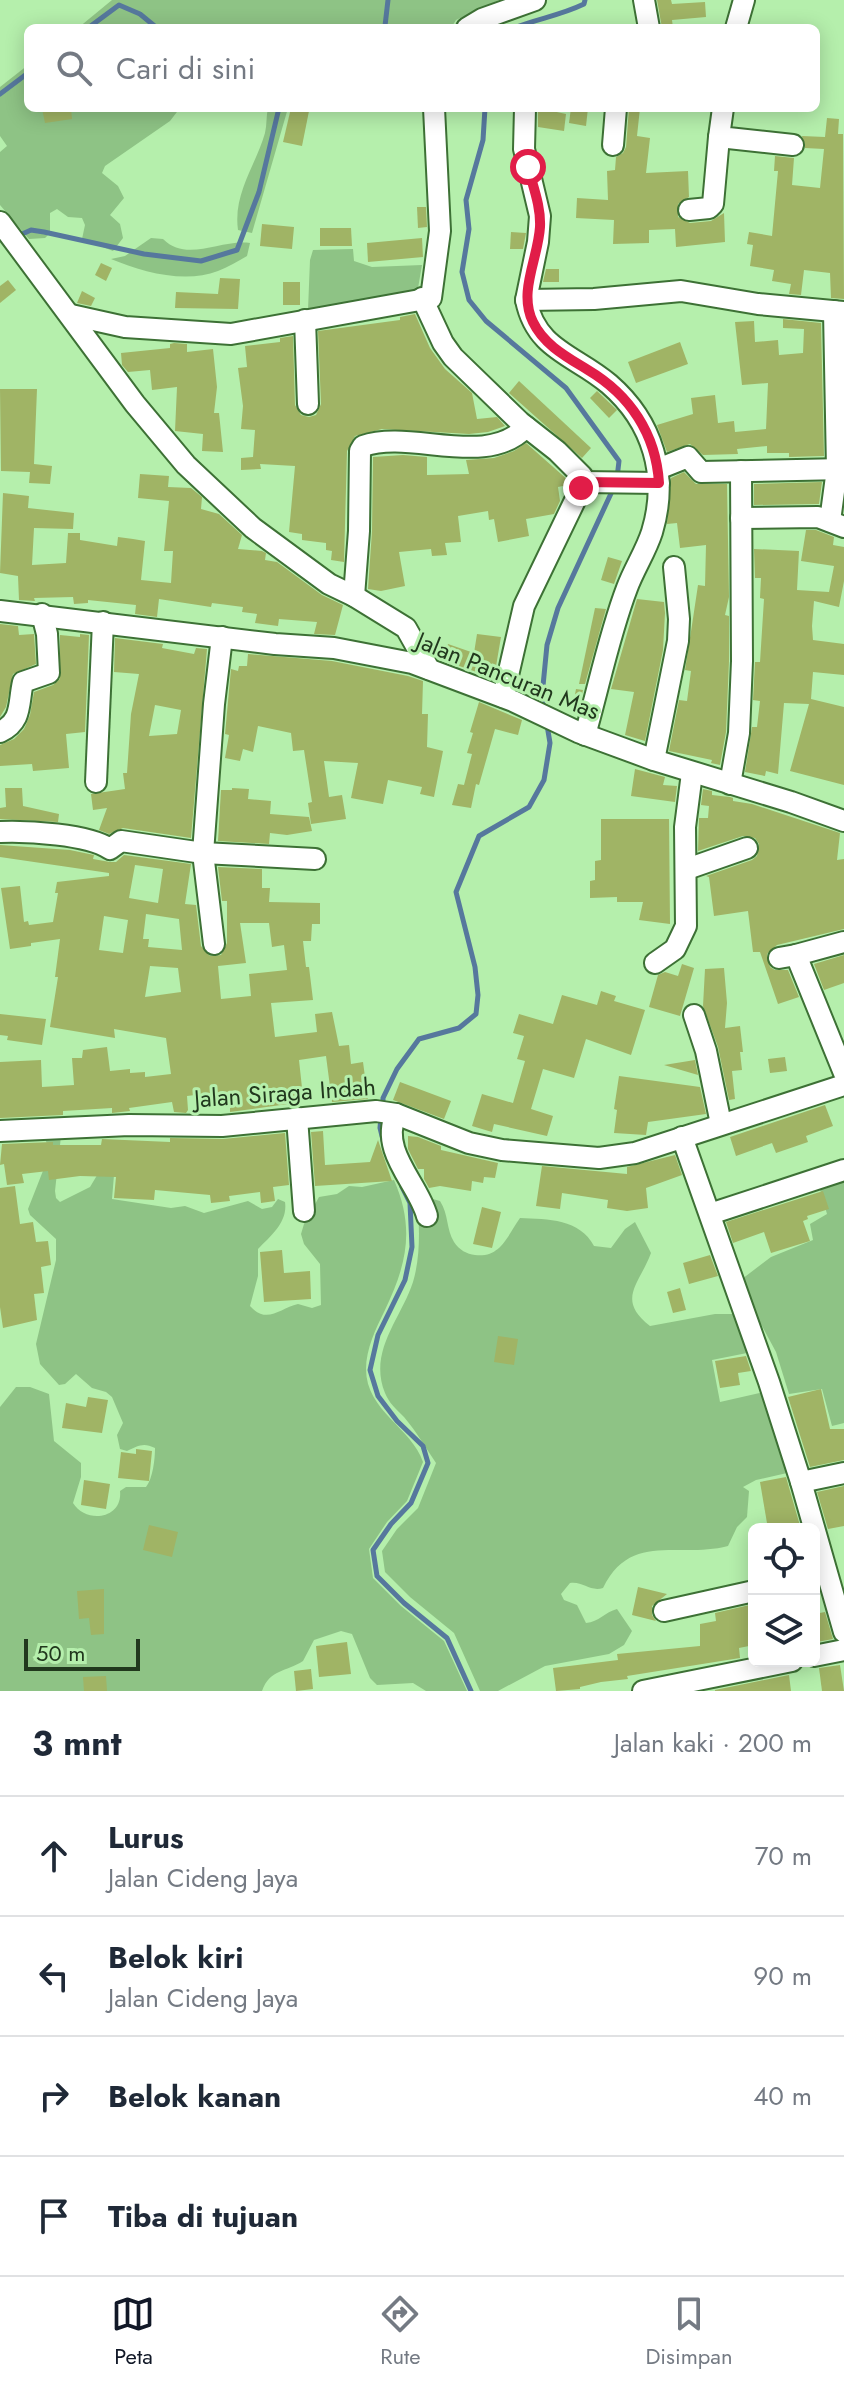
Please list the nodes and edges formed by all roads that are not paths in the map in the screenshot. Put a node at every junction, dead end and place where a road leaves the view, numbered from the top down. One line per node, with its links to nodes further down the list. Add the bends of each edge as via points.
1 (535, 0): 4 (street)
2 (644, 0): 5 (street)
3 (744, 0): 6 (street)
4 (474, 24)
5 (648, 24)
6 (737, 24)
7 (434, 112): 16 (street, via 439,249 431,298)
8 (525, 112): 17 (street, via 524,149 540,216)
9 (616, 112): 12 (street)
10 (722, 112): 11 (street)
11 (719, 137): 13 (street); 14 (street, via 713,204)
12 (613, 145)
13 (793, 145)
14 (689, 210)
15 (0, 222): 19 (street)
16 (422, 298): 20 (street); 22 (street, via 448,351)
17 (526, 300): 18 (street, via 681,291); 25 (street, via 543,338 607,382 636,412 648,431)
18 (839, 312): 23 (street)
19 (71, 315): 20 (street, via 125,327 221,334); 30 (street, via 186,465 253,528 329,584)
20 (305, 320): 21 (street)
21 (308, 404)
22 (526, 427): 26 (street, via 576,469); 30 (street, via 517,437 471,447 363,446)
23 (840, 469): 24 (street); 28 (street)
24 (741, 471): 25 (street, via 701,472 688,457); 27 (street)
25 (659, 476): 26 (street, via 633,484); 38 (street, via 651,534 626,589)
26 (582, 482): 36 (street, via 524,606)
27 (741, 518): 28 (street, via 810,517); 42 (street, via 741,703)
28 (837, 524)
29 (674, 567): 39 (street, via 678,641)
30 (354, 596): 35 (street, via 406,628)
31 (0, 611): 32 (street, Jalan Pancuran Mas)
32 (42, 614): 33 (street, Jalan Pancuran Mas); 37 (street, via 49,673 23,682 19,714)
33 (103, 622): 34 (street, Jalan Pancuran Mas); 41 (street)
34 (222, 637): 35 (street, Jalan Pancuran Mas, via 334,648); 46 (street)
35 (429, 669): 36 (street, Jalan Pancuran Mas)
36 (503, 697): 38 (street, Jalan Pancuran Mas)
37 (0, 732)
38 (581, 734): 39 (street, Jalan Pancuran Mas)
39 (654, 760): 40 (street, Jalan Pancuran Mas)
40 (692, 773): 42 (street, Jalan Pancuran Mas); 48 (street, via 685,827)
41 (96, 782)
42 (730, 784): 43 (street, Jalan Pancuran Mas)
43 (844, 821)
44 (0, 832): 46 (street, via 93,840 110,849 121,841)
45 (747, 848): 48 (street)
46 (203, 853): 47 (street); 50 (street)
47 (315, 859)
48 (687, 869): 51 (street, via 685,934)
49 (844, 942): 53 (street, via 788,956)
50 (214, 944)
51 (655, 963)
52 (694, 1015): 57 (street)
53 (844, 1073)
54 (844, 1085): 57 (street, Jalan Siraga Indah)
55 (388, 1113): 56 (street, Jalan Siraga Indah); 59 (street, Jalan Siraga Indah, via 469,1143 561,1156 635,1153); 63 (street, via 397,1158)
56 (297, 1118): 58 (street, Jalan Siraga Indah, via 222,1126); 61 (street)
57 (721, 1124): 59 (street, Jalan Siraga Indah)
58 (0, 1131)
59 (682, 1137): 62 (street)
60 (844, 1170): 62 (street)
61 (304, 1211)
62 (710, 1214): 65 (street)
63 (427, 1216)
64 (844, 1473): 65 (street)
65 (801, 1482): 66 (street)
66 (822, 1581): 69 (street)
67 (748, 1592): 68 (street)
68 (664, 1611)
69 (844, 1632)
70 (844, 1650): 71 (street)
71 (820, 1655)
72 (762, 1667): 73 (street)
73 (643, 1691)

